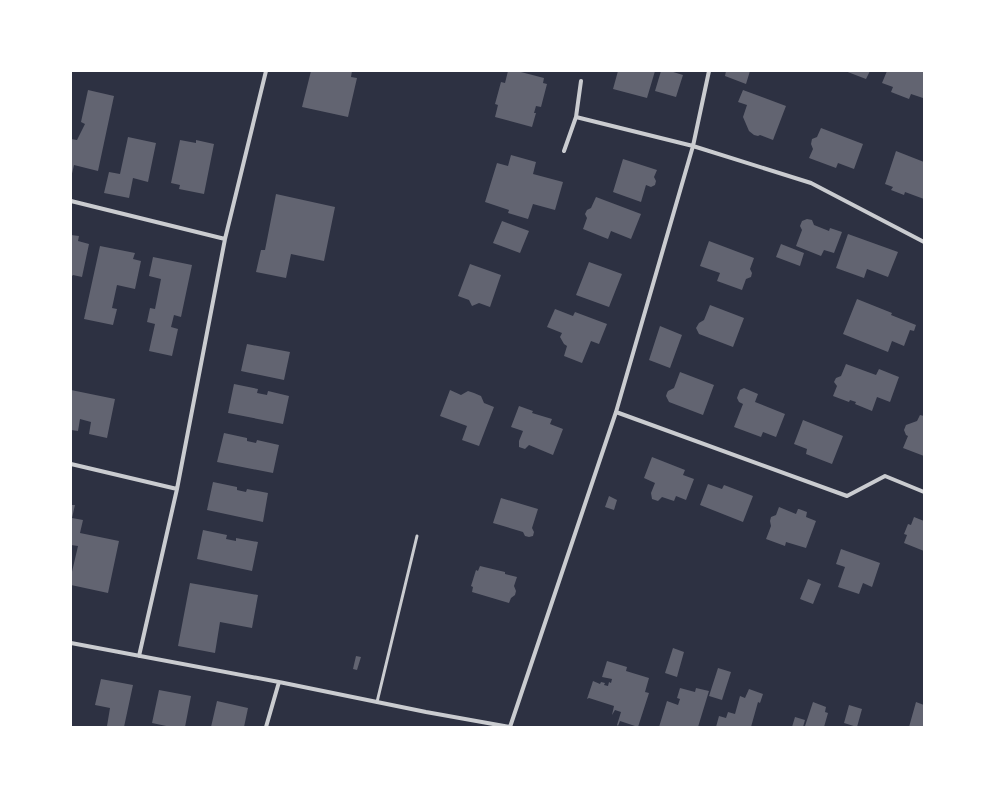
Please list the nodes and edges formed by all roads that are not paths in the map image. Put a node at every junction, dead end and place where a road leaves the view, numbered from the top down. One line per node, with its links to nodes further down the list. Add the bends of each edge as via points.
1 (266, 71): 8 (street)
2 (709, 71): 5 (street)
3 (581, 82): 4 (street)
4 (576, 117): 5 (street); 6 (street)
5 (693, 146): 9 (street, via 811,183); 10 (street)
6 (564, 151)
7 (71, 201): 8 (street)
8 (225, 240): 12 (street)
9 (924, 242)
10 (616, 412): 13 (street, via 847,496 885,476); 20 (street)
11 (71, 464): 12 (street)
12 (177, 489): 16 (street)
13 (924, 492)
14 (417, 536): 18 (lane)
15 (71, 643): 16 (street)
16 (138, 656): 17 (street)
17 (279, 682): 18 (street); 19 (street)
18 (377, 702): 20 (street)
19 (266, 727)
20 (510, 727)

